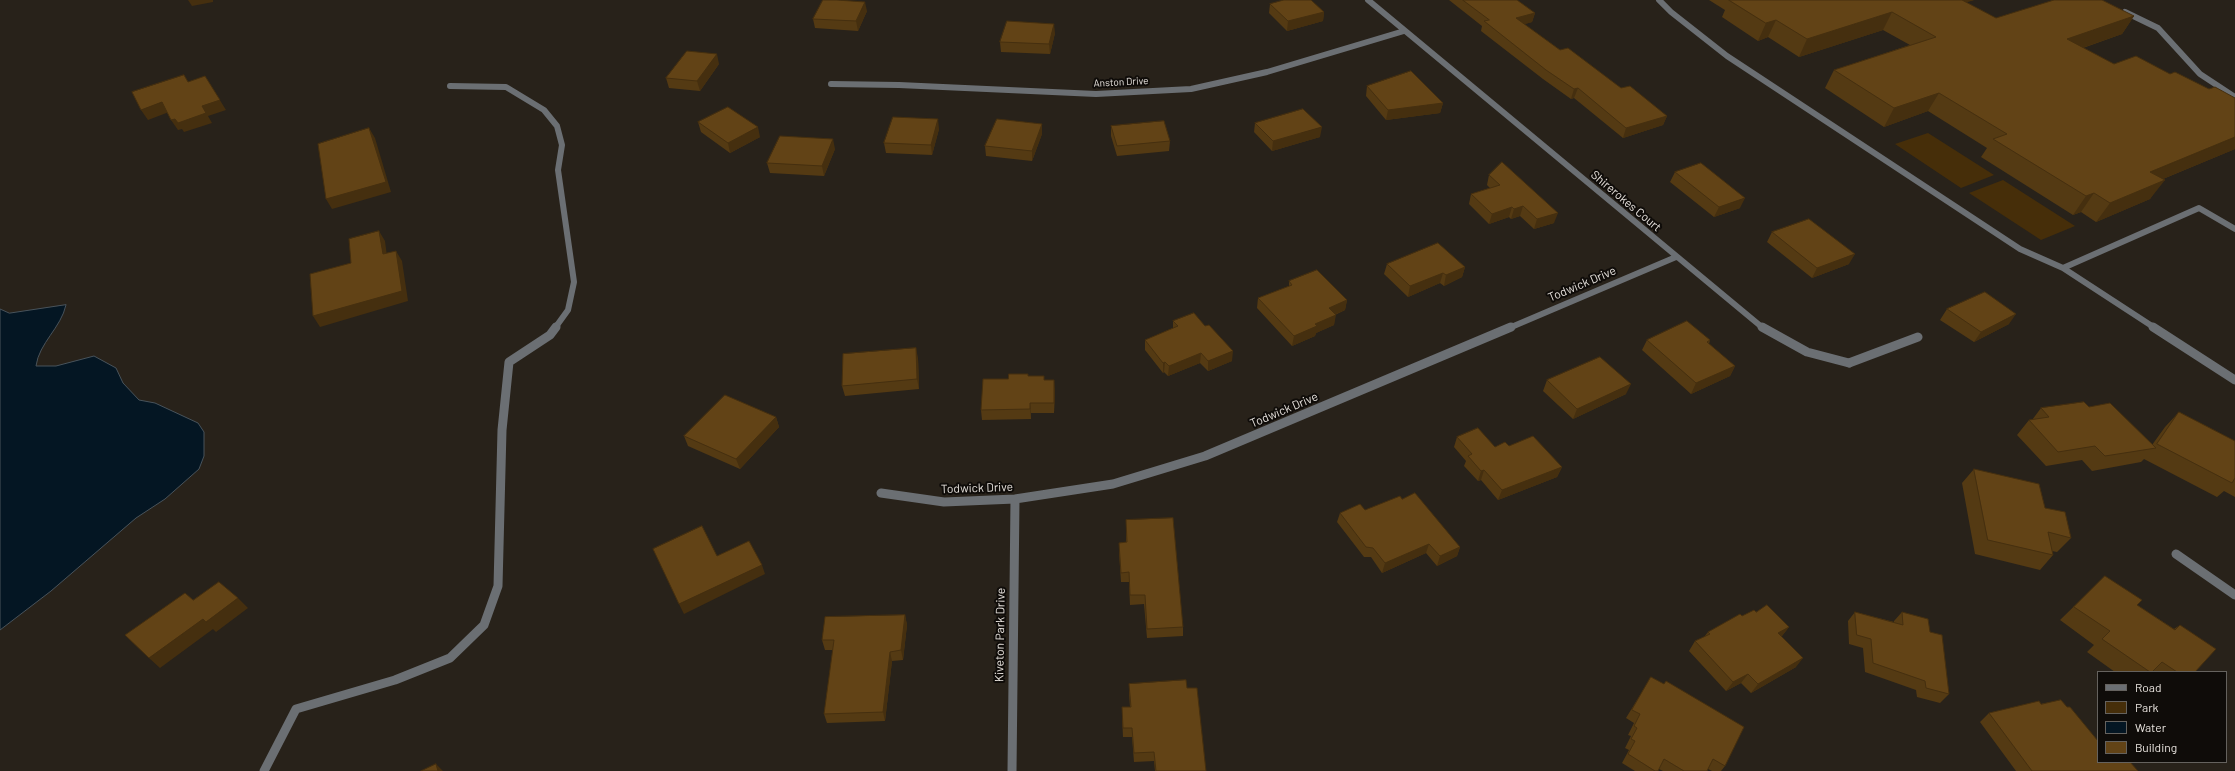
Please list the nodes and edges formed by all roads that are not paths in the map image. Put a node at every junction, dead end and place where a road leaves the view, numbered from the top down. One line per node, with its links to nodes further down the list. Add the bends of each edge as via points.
1 (1368, 0): 4 (street, Shirerokes Court)
2 (1659, 0): 10 (street, via 1670,12 1734,60 2020,249)
3 (2119, 10): 7 (street, via 2158,28 2200,74)
4 (1404, 31): 5 (street, Anston Drive, via 1267,72 1191,89 1096,94); 9 (street, Shirerokes Court)
5 (831, 84)
6 (450, 86): 17 (street, via 505,86 542,105 556,122 562,138 558,170 574,282 568,310 550,335 509,362 502,437 498,586 484,625 450,658 395,680 296,709)
7 (2235, 98)
8 (2235, 229): 10 (street, via 2199,208)
9 (1676, 257): 11 (street, Shirerokes Court, via 1768,331 1807,352 1849,363); 14 (street, Todwick Drive, via 1205,456 1113,484)
10 (2063, 268): 12 (street)
11 (1918, 337)
12 (2235, 380)
13 (880, 494): 14 (street, Todwick Drive, via 944,502)
14 (1015, 499): 18 (street, Kiveton Park Drive)
15 (2176, 554): 16 (street)
16 (2235, 595)
17 (264, 771)
18 (1012, 771)

